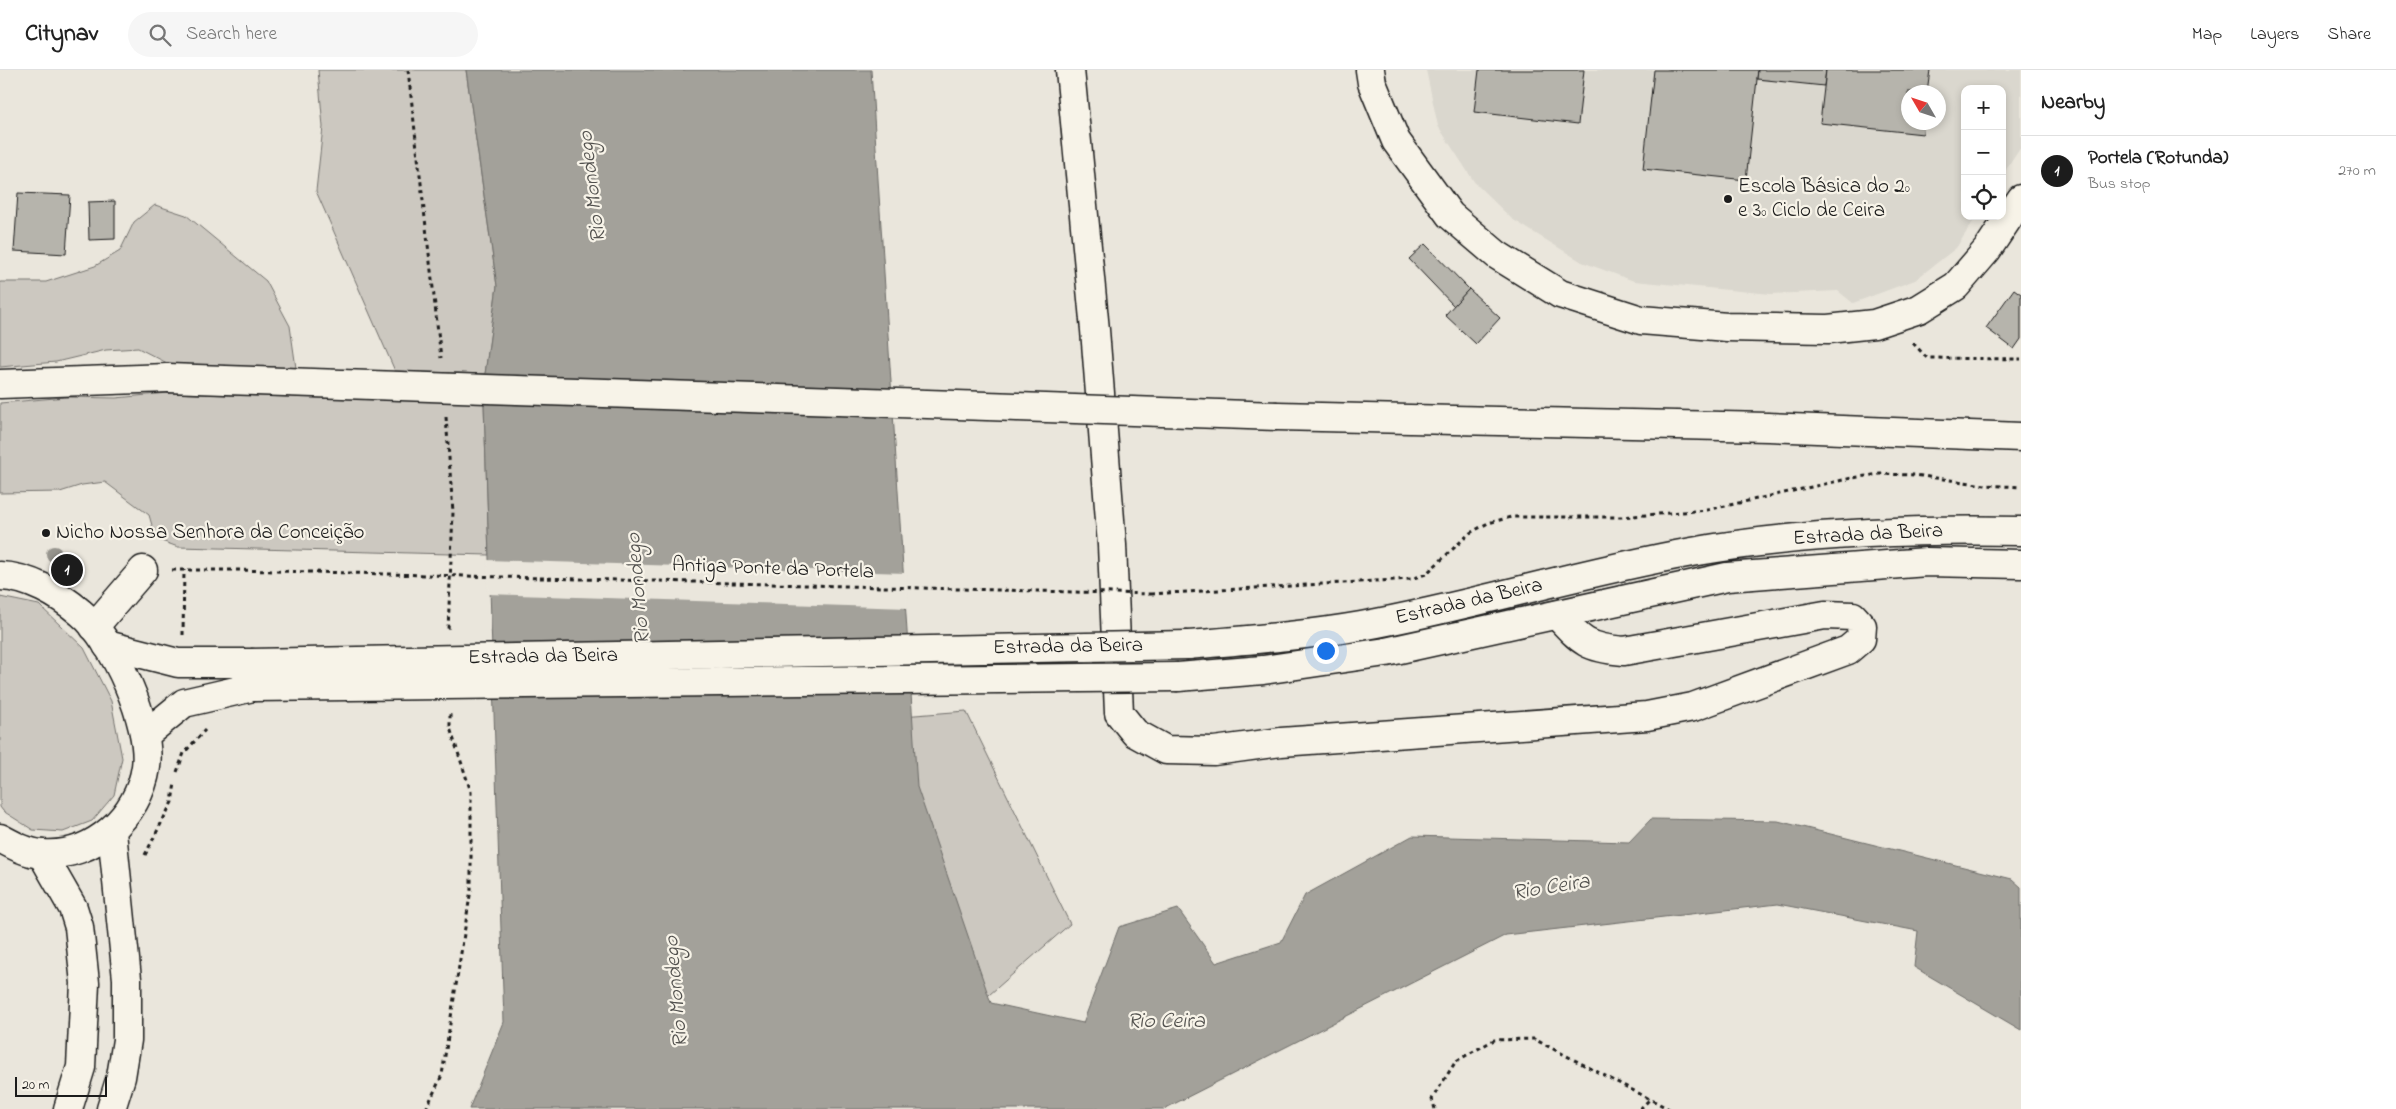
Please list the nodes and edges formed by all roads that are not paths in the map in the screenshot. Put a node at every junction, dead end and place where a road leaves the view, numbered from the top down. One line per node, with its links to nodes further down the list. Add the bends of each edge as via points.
1 (1070, 70): 12 (main road, via 1111,536 1119,713 1135,733 1166,750 1214,751 1280,742 1647,716 1693,707 1848,650 1861,639 1862,626 1852,616 1825,615 1624,651 1598,649 1581,641)
2 (1370, 70): 3 (main road, via 1372,83 1396,141 1450,214 1496,255 1560,294 1641,320 1726,327 1828,329 1890,319 1919,309 1956,286 1987,250)
3 (2021, 199)
4 (0, 384): 5 (main road, bridge, via 168,378 1277,416 1786,427)
5 (1975, 435): 6 (main road); 7 (main road)
6 (2021, 437)
7 (2021, 446)
8 (2021, 531): 14 (main road, Estrada da Beira, bridge, via 1889,532 1732,546 1646,561 1360,626 1188,645)
9 (2021, 564): 12 (main road, Estrada da Beira, via 1928,562 1727,577)
10 (137, 565): 13 (main road)
11 (5, 573): 13 (main road, via 53,592)
12 (1557, 615): 14 (main road, Estrada da Beira, bridge, via 1386,652 1178,677)
13 (94, 629): 14 (main road, Estrada da Beira, via 178,663); 15 (main road, via 123,674)
14 (252, 675): 15 (main road, Estrada da Beira, via 184,703)
15 (145, 735): 16 (main road, via 146,767 139,790 128,812)
16 (112, 832): 18 (main road, via 79,850); 20 (main road, via 127,979 127,1040)
17 (0, 838): 18 (main road)
18 (42, 854): 19 (main road, via 73,908 79,927 85,983 81,1066)
19 (68, 1109)
20 (111, 1109)

